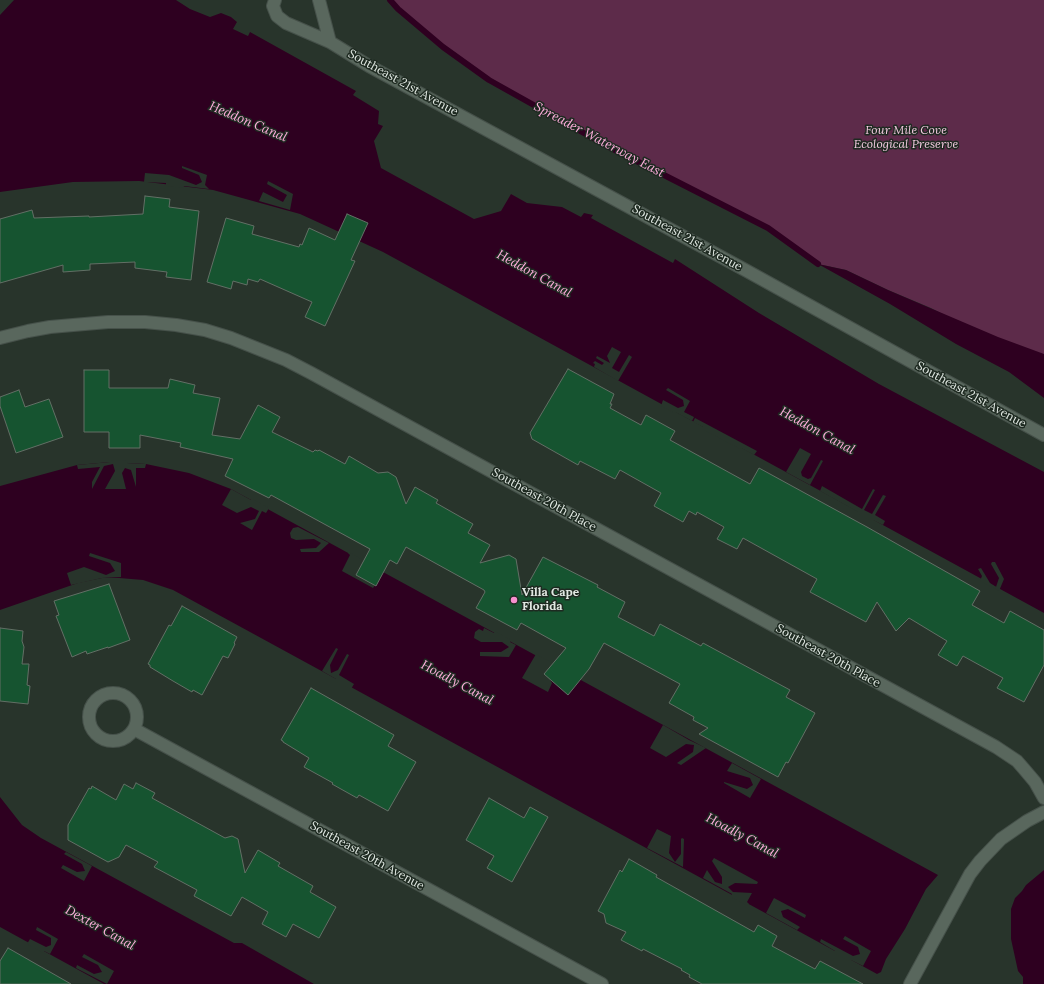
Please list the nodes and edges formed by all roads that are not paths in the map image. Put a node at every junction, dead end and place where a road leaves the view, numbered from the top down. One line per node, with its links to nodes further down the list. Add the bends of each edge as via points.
1 (275, 0): 3 (street, Southeast 21st Avenue, via 273,6 277,16 286,23)
2 (319, 0): 3 (street)
3 (330, 42): 5 (street, Southeast 21st Avenue, via 369,66)
4 (0, 338): 7 (street, Southeast 20th Place, via 57,326 145,322 204,330 274,355 1001,750 1017,761 1035,782)
5 (1044, 435)
6 (134, 729): 6 (street, via 136,710 124,696 113,693 101,696 90,709 88,719 91,727 95,734 102,738 118,740 126,737); 9 (street, Southeast 20th Avenue)
7 (1044, 798)
8 (1044, 812): 10 (street, via 1001,839 980,861 970,874)
9 (602, 984)
10 (910, 984)

